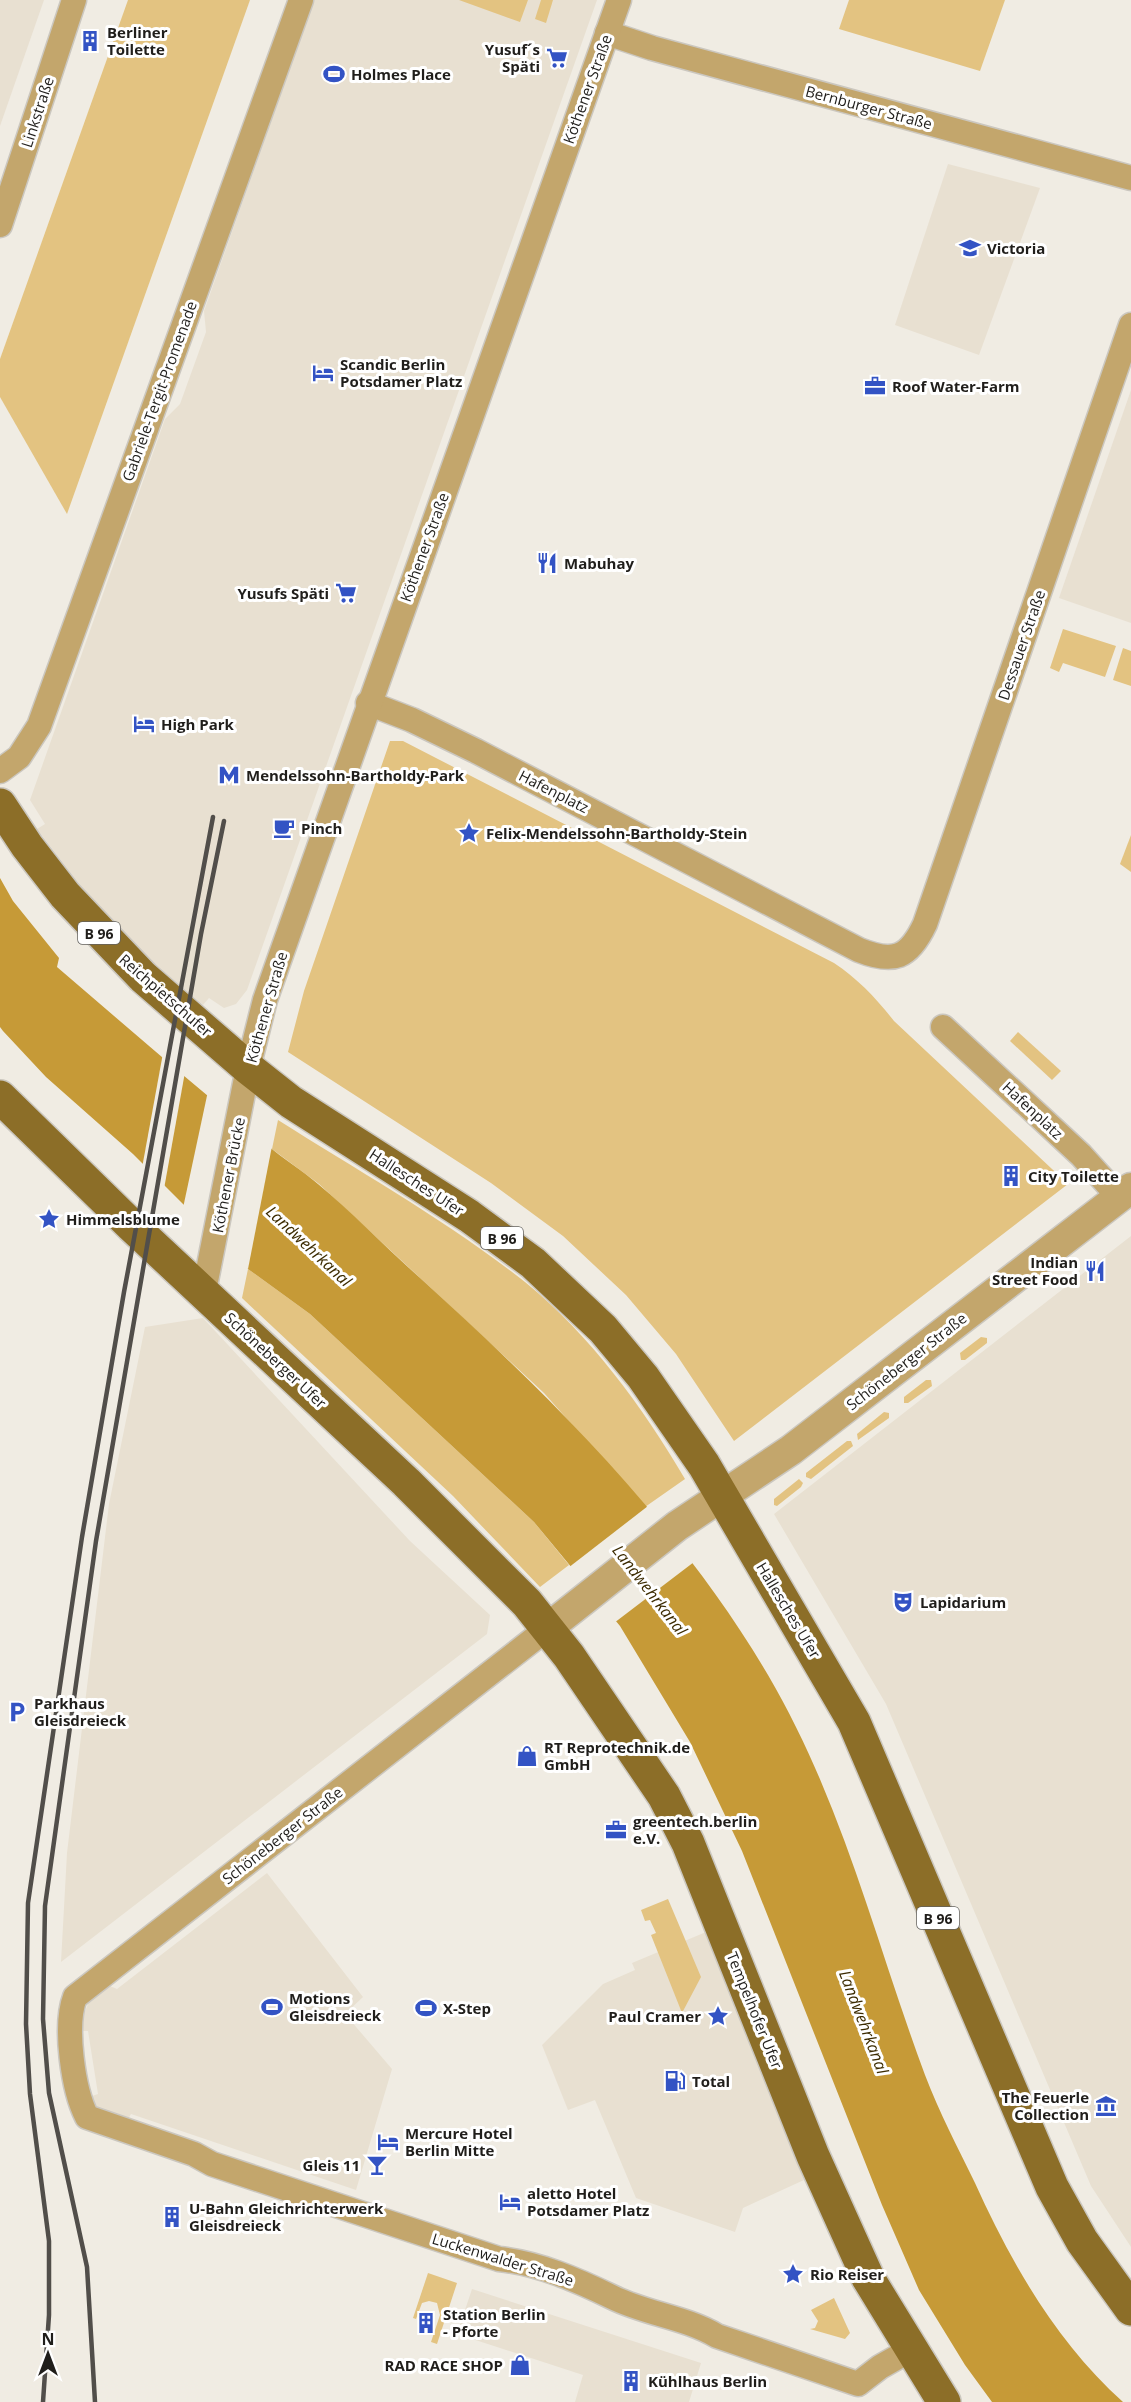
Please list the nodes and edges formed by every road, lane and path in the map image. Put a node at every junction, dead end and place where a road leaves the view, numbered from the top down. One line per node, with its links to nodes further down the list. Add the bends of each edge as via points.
1 (74, 0): 6 (street, Linkstraße)
2 (301, 0): 9 (street, Gabriele-Tergit-Promenade, via 39,726 19,757)
3 (619, 0): 4 (street, Köthener Straße)
4 (607, 33): 5 (street, Bernburger Straße); 8 (street, Köthener Straße)
5 (1131, 178)
6 (0, 225)
7 (1131, 325): 11 (street, Dessauer Straße, via 925,924 911,947)
8 (368, 703): 11 (street, Hafenplatz, via 486,756 859,950); 13 (street, Köthener Straße, via 275,971)
9 (0, 771)
10 (0, 805): 13 (main road, Reichpietschufer / B 96, via 46,871 112,947)
11 (899, 957)
12 (943, 1027): 15 (street, Hafenplatz)
13 (245, 1083): 16 (street, Köthener Brücke); 17 (main road, Hallesches Ufer / B 96, via 300,1108 503,1239 568,1295 644,1377)
14 (0, 1097): 16 (main road, Schöneberger Ufer)
15 (1125, 1193): 17 (street, Schöneberger Straße, via 791,1450)
16 (204, 1292): 18 (main road, Schöneberger Ufer, via 406,1482)
17 (722, 1496): 18 (street, Schöneberger Straße); 20 (main road, Hallesches Ufer / B 96, via 854,1722 1052,2187 1082,2241)
18 (548, 1628): 19 (street, Schöneberger Straße, via 75,1997 70,2031 80,2103); 21 (main road, Tempelhofer Ufer, via 664,1796 688,1843 813,2156 868,2278)
19 (87, 2117): 21 (street, Luckenwalder Straße, via 264,2181 580,2282 612,2298 858,2384)
20 (1131, 2309)
21 (910, 2350): 22 (main road, Tempelhofer Ufer)
22 (944, 2402)

